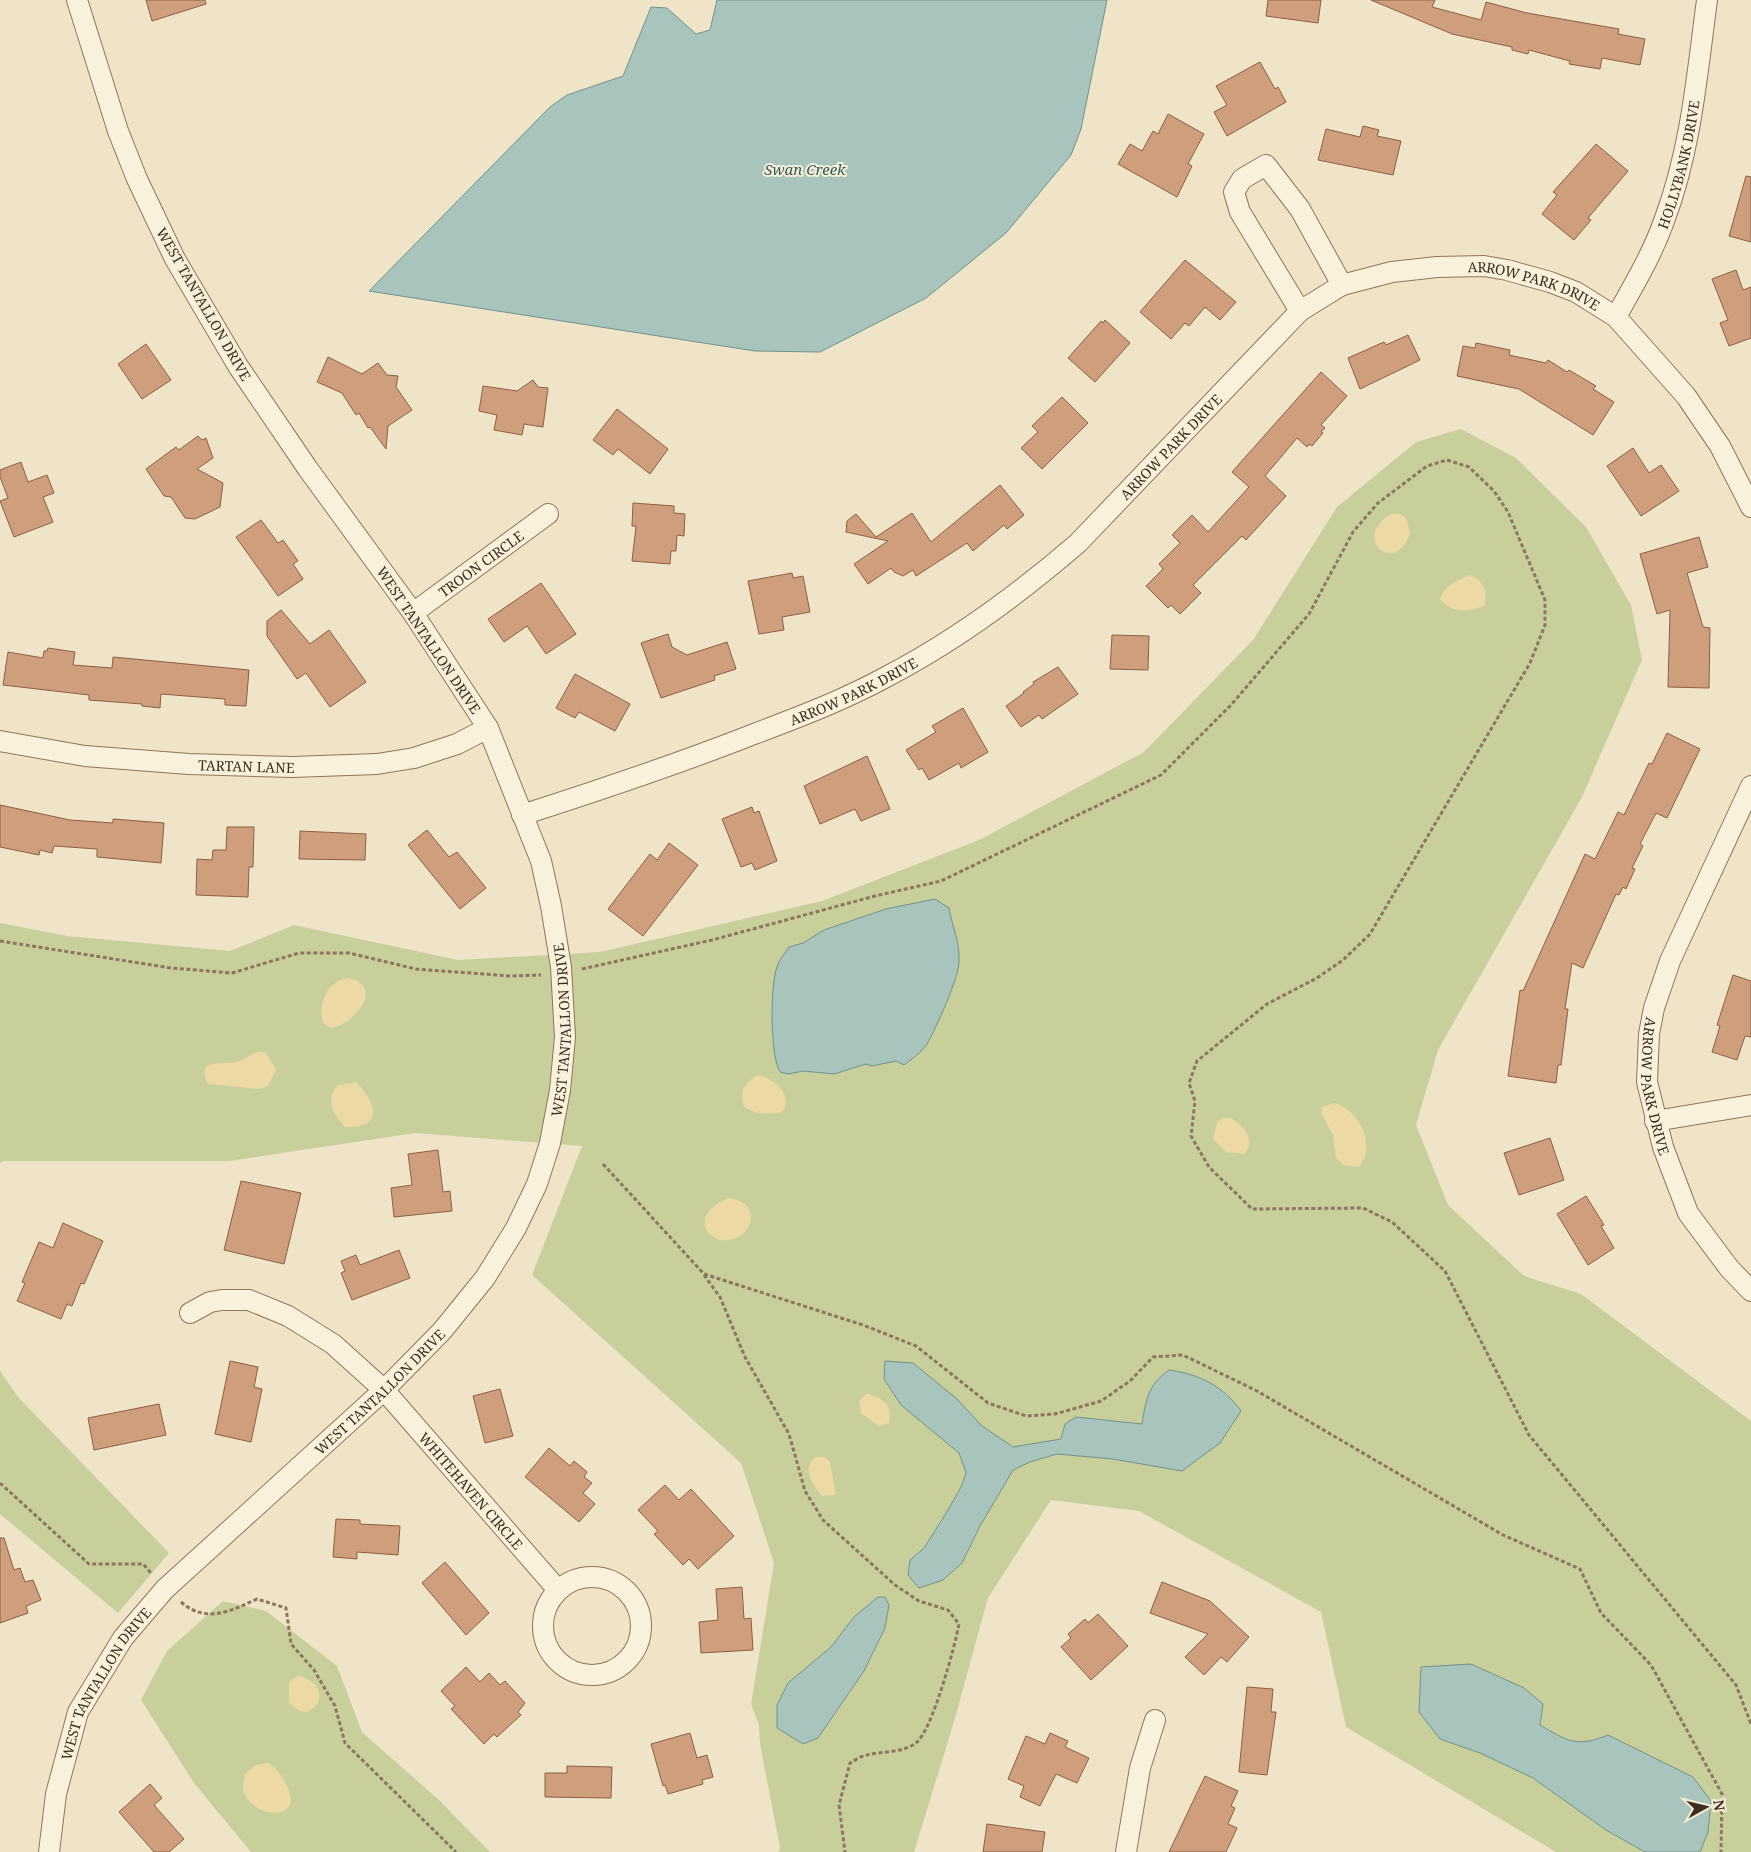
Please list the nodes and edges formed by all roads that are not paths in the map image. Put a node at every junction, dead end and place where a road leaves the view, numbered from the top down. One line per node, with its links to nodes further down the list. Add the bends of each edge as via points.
1 (77, 0): 8 (street, WEST TANTALLON DRIVE, via 118,130 175,259 238,366)
2 (1707, 0): 5 (street, HOLLYBANK DRIVE, via 1686,153 1664,223 1646,264)
3 (1342, 285): 4 (street, ARROW PARK DRIVE); 4 (street, via 1300,209 1266,165 1242,179 1234,192 1240,212); 5 (street, ARROW PARK DRIVE, via 1413,269 1484,266 1550,282 1576,292)
4 (1300, 311): 12 (street, ARROW PARK DRIVE, via 1078,543 1037,578 928,653 844,698 793,719)
5 (1616, 317): 6 (street, ARROW PARK DRIVE, via 1686,396 1720,446)
6 (1751, 506)
7 (548, 514): 8 (street, TROON CIRCLE)
8 (413, 613): 9 (street, WEST TANTALLON DRIVE)
9 (488, 728): 10 (street, TARTAN LANE, via 456,744 414,758 378,764 292,767 85,756); 12 (street, WEST TANTALLON DRIVE)
10 (0, 740)
11 (1751, 786): 14 (street, ARROW PARK DRIVE, via 1670,961 1654,1008 1649,1034 1647,1082)
12 (522, 815): 17 (street, WEST TANTALLON DRIVE, via 541,860 561,974 565,1037 550,1143 537,1184 516,1228 485,1278 442,1331)
13 (1751, 1105): 14 (street)
14 (1655, 1121): 15 (street, ARROW PARK DRIVE, via 1688,1213 1729,1268)
15 (1751, 1291)
16 (190, 1313): 17 (street, WHITEHAVEN CIRCLE, via 210,1302 222,1300 249,1300 271,1308 333,1344)
17 (384, 1390): 18 (street, WHITEHAVEN CIRCLE); 20 (street, WEST TANTALLON DRIVE, via 165,1589 123,1638 78,1712 56,1794)
18 (558, 1590): 18 (street, via 550,1600 543,1625 547,1646 560,1663 587,1676 619,1668 631,1657 641,1626 635,1603 619,1585 604,1578 588,1577 572,1581)
19 (1156, 1720): 21 (street, via 1140,1768)
20 (49, 1852)
21 (1126, 1852)

